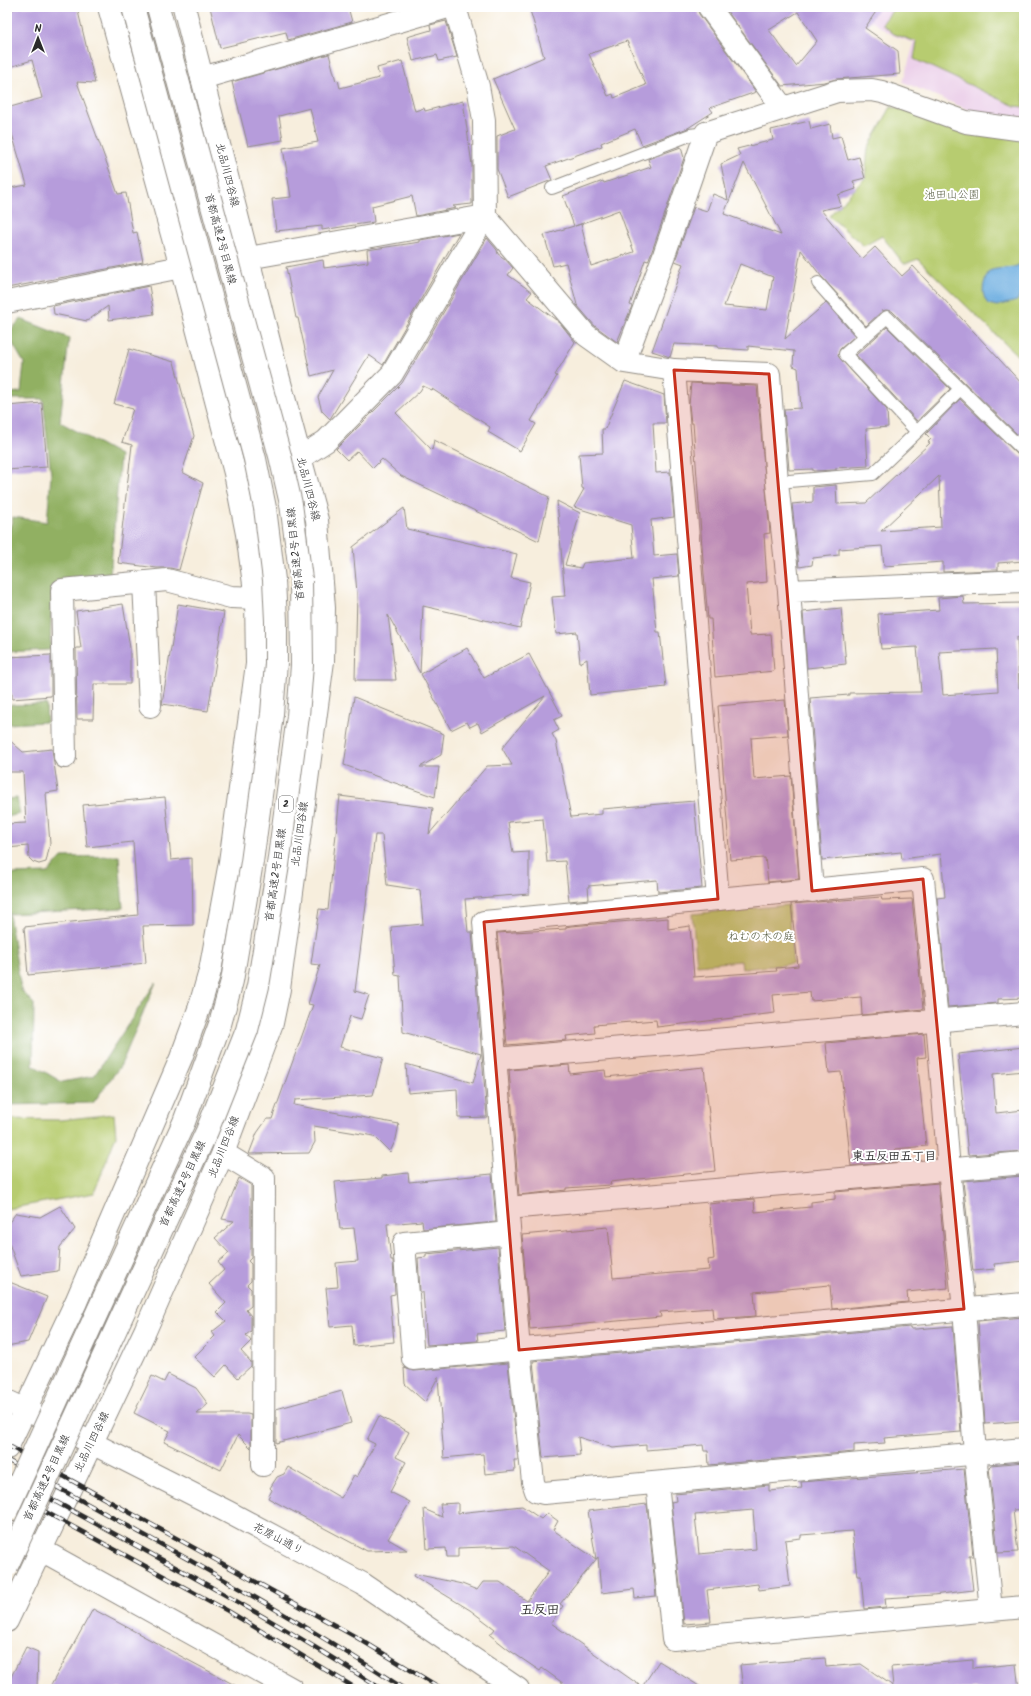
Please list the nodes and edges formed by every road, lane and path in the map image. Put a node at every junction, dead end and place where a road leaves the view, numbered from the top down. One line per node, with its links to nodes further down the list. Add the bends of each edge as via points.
1 (109, 7): 15 (main road)
2 (133, 7): 52 (main road, 首都高速2号目黒線, bridge, via 255,459 265,508 276,621 272,714 245,907 232,982 220,1024 184,1122)
3 (158, 7): 55 (main road, 首都高速2号目黒線 / 2, bridge, via 291,504 301,579 302,665 298,716 268,925 258,986 247,1030 207,1131)
4 (184, 7): 8 (main road, 北品川四谷線)
5 (448, 7): 8 (main road)
6 (455, 7): 13 (main road, via 478,86 484,120)
7 (708, 7): 9 (main road)
8 (202, 78): 14 (main road, 北品川四谷線)
9 (782, 108): 10 (main road, via 836,91 872,90 966,122); 11 (main road)
10 (1024, 130)
11 (706, 133): 12 (lane, via 690,135); 19 (main road)
12 (552, 188)
13 (485, 216): 14 (main road); 19 (main road, via 586,335); 24 (main road, via 392,374 326,441)
14 (248, 258): 24 (main road, 北品川四谷線)
15 (181, 267): 17 (main road); 29 (main road, via 235,473)
16 (818, 283): 18 (lane)
17 (7, 302)
18 (865, 336): 21 (lane, via 887,317); 22 (lane, via 845,354)
19 (624, 362): 20 (main road)
20 (674, 370): 25 (main road, via 769,374); 33 (main road)
21 (960, 389): 22 (lane); 23 (lane)
22 (917, 432): 25 (lane, via 874,474)
23 (1024, 451)
24 (300, 458): 37 (main road, 北品川四谷線, via 317,520 324,608 323,661 279,989 272,1023)
25 (777, 482): 28 (main road)
26 (1024, 581): 28 (main road)
27 (144, 583): 29 (main road, via 167,580 231,597); 30 (main road); 31 (main road, via 62,590)
28 (788, 591): 32 (main road)
29 (256, 598): 45 (main road, via 257,664 230,862 210,971 181,1058 76,1302)
30 (150, 706)
31 (65, 757)
32 (812, 891): 33 (main road); 35 (main road, via 923,879)
33 (718, 899): 36 (main road, via 484,922)
34 (1024, 1013): 35 (main road)
35 (937, 1020): 36 (main road); 39 (main road)
36 (495, 1059): 40 (main road)
37 (223, 1153): 46 (main road, 北品川四谷線, via 145,1331); 50 (main road, via 264,1178)
38 (1024, 1163): 39 (main road)
39 (949, 1170): 40 (main road); 43 (main road)
40 (508, 1208): 41 (main road)
41 (510, 1234): 44 (main road); 44 (main road, via 404,1243 405,1259 413,1360)
42 (1024, 1304): 43 (main road)
43 (964, 1309): 44 (main road); 49 (main road)
44 (519, 1350): 51 (main road, via 536,1491 544,1493)
45 (16, 1405): 46 (main road, 花房山通り); 47 (main road)
46 (91, 1443): 54 (main road, 北品川四谷線); 60 (main road, 花房山通り, via 363,1584)
47 (7, 1448)
48 (1024, 1449): 49 (main road)
49 (975, 1454): 51 (main road); 57 (main road)
50 (263, 1465)
51 (657, 1483): 57 (main road, via 673,1639)
52 (7, 1510)
53 (7, 1531): 54 (main road)
54 (40, 1551): 58 (main road, 北品川四谷線); 59 (main road)
55 (7, 1566)
56 (1024, 1608): 57 (main road)
57 (991, 1610)
58 (7, 1621)
59 (292, 1689)
60 (518, 1689)

